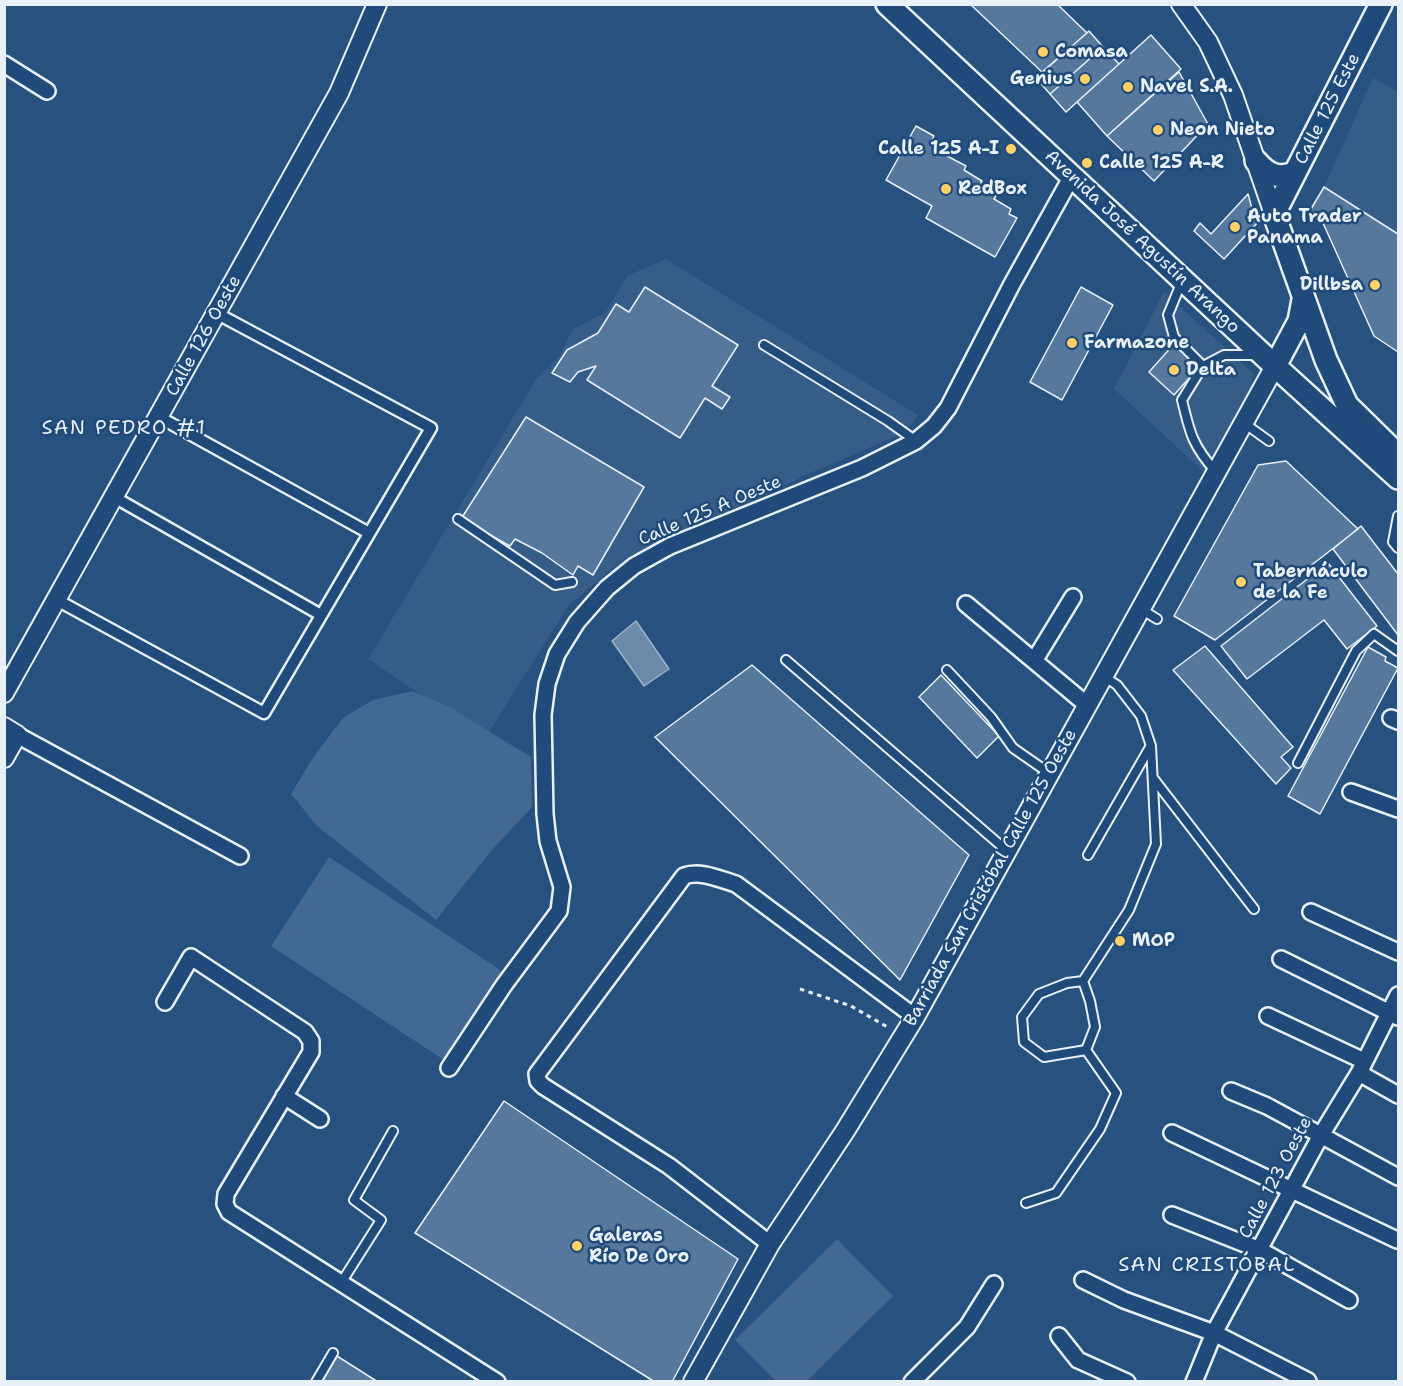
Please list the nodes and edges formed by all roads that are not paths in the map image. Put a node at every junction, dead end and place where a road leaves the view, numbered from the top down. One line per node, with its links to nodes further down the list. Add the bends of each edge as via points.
1 (376, 4): 13 (street, Calle 126 Oeste, via 339,93)
2 (887, 4): 9 (main road, Avenida José Agustín Arango)
3 (1181, 4): 7 (street, via 1208,42 1233,95)
4 (1381, 4): 8 (main road, Calle 125 Este)
5 (4, 64): 6 (street)
6 (47, 91)
7 (1256, 161): 8 (main road, via 1274,176); 10 (street)
8 (1295, 174): 10 (main road, Calle 125 Este)
9 (1072, 176): 11 (main road, Avenida José Agustín Arango); 19 (street, Calle 125 A Oeste, via 948,408)
10 (1274, 214): 12 (main road)
11 (1183, 280): 15 (main road, Avenida José Agustín Arango); 16 (lane, via 1168,315 1174,337)
12 (1304, 300): 15 (main road, via 1299,321); 21 (main road, via 1347,405)
13 (216, 313): 17 (street, Calle 126 Oeste); 27 (street, via 431,428)
14 (764, 345): 19 (lane)
15 (1269, 360): 16 (lane, via 1224,355); 18 (street, Barriada San Cristóbal Calle 125 Oeste); 23 (main road, Avenida José Agustín Arango)
16 (1203, 366): 22 (lane, via 1182,400 1190,435)
17 (159, 417): 24 (street, Calle 126 Oeste); 27 (street)
18 (1244, 423): 20 (lane); 22 (street, Barriada San Cristóbal Calle 125 Oeste)
19 (916, 441): 66 (street, Calle 125 A Oeste, via 862,468 670,546 634,566 607,588 577,622 557,654 547,684 543,715 545,814 548,841 562,887 559,911)
20 (1269, 441)
21 (1398, 455)
22 (1216, 472): 33 (street, Barriada San Cristóbal Calle 125 Oeste)
23 (1398, 478)
24 (114, 497): 31 (street, Calle 126 Oeste); 34 (street)
25 (1398, 516): 28 (lane, via 1393,542)
26 (458, 519): 29 (lane, via 555,585)
27 (369, 533): 34 (street)
28 (1398, 548)
29 (572, 582)
30 (1074, 597): 38 (street)
31 (57, 600): 34 (street, via 264,713); 41 (street, Calle 126 Oeste)
32 (966, 604): 38 (street)
33 (1140, 609): 35 (lane); 40 (street, Barriada San Cristóbal Calle 125 Oeste)
34 (321, 615)
35 (1158, 619)
36 (1398, 651): 46 (lane, via 1374,634 1356,651)
37 (786, 660): 51 (lane)
38 (1034, 661): 42 (street)
39 (946, 670): 47 (lane, via 991,717 1013,747)
40 (1103, 676): 42 (street, Barriada San Cristóbal Calle 125 Oeste); 44 (lane, via 1117,685 1141,716)
41 (4, 693)
42 (1087, 705): 47 (street, Barriada San Cristóbal Calle 125 Oeste)
43 (11, 731): 45 (street); 53 (street)
44 (1151, 746): 48 (lane); 52 (lane)
45 (4, 758)
46 (1298, 763)
47 (1050, 774): 51 (street, Barriada San Cristóbal Calle 125 Oeste)
48 (1153, 777): 54 (lane); 58 (lane, via 1156,844 1129,910)
49 (1351, 792): 50 (street)
50 (1398, 809)
51 (1007, 852): 63 (street, Barriada San Cristóbal Calle 125 Oeste)
52 (1088, 855)
53 (240, 856)
54 (1254, 909)
55 (1311, 912): 56 (street)
56 (1398, 952)
57 (1281, 959): 61 (street)
58 (1083, 981): 64 (lane, via 1095,1027); 64 (lane, via 1039,994 1022,1017 1024,1042 1044,1057)
59 (1398, 995): 61 (street, Calle 123 Oeste)
60 (165, 1002): 69 (street, via 191,957 304,1032 311,1041 311,1052)
61 (1394, 1015): 65 (street, Calle 123 Oeste)
62 (1268, 1016): 65 (street)
63 (915, 1017): 79 (street, Barriada San Cristóbal Calle 125 Oeste); 79 (street, via 736,884 693,873 684,876 537,1074 543,1086 669,1166)
64 (1086, 1050): 76 (lane, via 1116,1093 1100,1129 1056,1193)
65 (1362, 1067): 68 (street); 73 (street, Calle 123 Oeste)
66 (449, 1068)
67 (1231, 1091): 73 (street)
68 (1398, 1095)
69 (284, 1096): 70 (street); 82 (street, via 225,1194 225,1204 229,1212)
70 (320, 1119)
71 (393, 1131): 82 (lane, via 354,1200 381,1220)
72 (1172, 1132): 75 (street)
73 (1321, 1135): 74 (street); 75 (street, Calle 123 Oeste)
74 (1398, 1177)
75 (1292, 1189): 78 (street); 80 (street, Calle 123 Oeste)
76 (1026, 1203)
77 (1172, 1215): 80 (street)
78 (1397, 1240)
79 (770, 1244): 91 (street, Barriada San Cristóbal Calle 125 Oeste)
80 (1260, 1250): 84 (street); 85 (street, Calle 123 Oeste)
81 (1083, 1280): 85 (street, via 1124,1300)
82 (341, 1283): 90 (street)
83 (994, 1284): 92 (street, via 967,1327)
84 (1349, 1300)
85 (1214, 1333): 88 (street); 94 (street, Calle 123 Oeste)
86 (1059, 1336): 93 (street, via 1078,1360)
87 (333, 1353): 89 (lane)
88 (1308, 1381)
89 (316, 1382)
90 (496, 1382)
91 (693, 1382)
92 (912, 1382)
93 (1126, 1382)
94 (1194, 1382)

